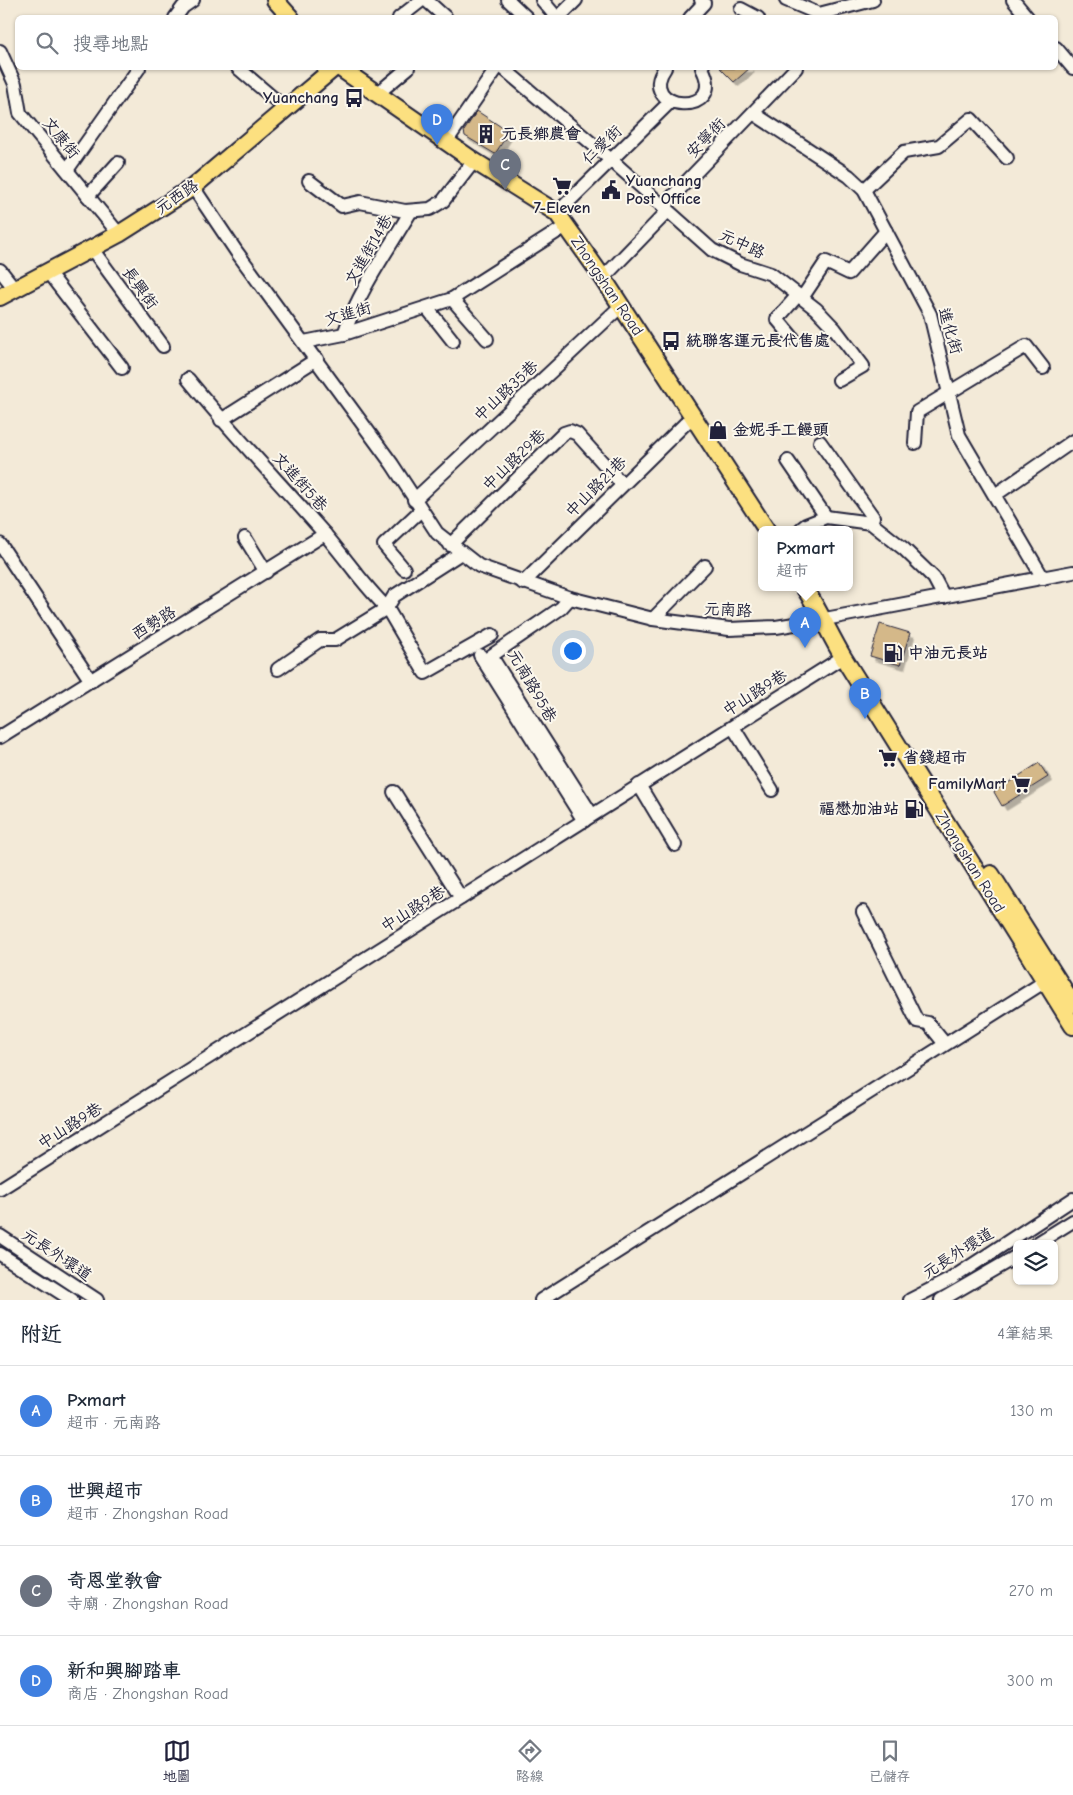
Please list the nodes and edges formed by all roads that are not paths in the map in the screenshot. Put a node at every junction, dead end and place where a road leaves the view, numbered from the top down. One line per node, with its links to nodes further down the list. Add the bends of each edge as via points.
1 (193, 0): 14 (street)
2 (275, 0): 15 (main road)
3 (422, 0): 16 (street)
4 (426, 0): 17 (street)
5 (508, 0): 18 (street)
6 (542, 0): 19 (street)
7 (576, 0): 20 (street)
8 (701, 0): 21 (street, via 704,3)
9 (786, 0): 23 (street)
10 (872, 0): 12 (street)
11 (1013, 0): 25 (street)
12 (846, 8): 24 (street)
13 (741, 9): 22 (street)
14 (177, 15)
15 (288, 15)
16 (403, 15)
17 (443, 15)
18 (524, 15)
19 (555, 15)
20 (561, 15)
21 (693, 15)
22 (752, 15)
23 (815, 15)
24 (821, 15)
25 (1026, 15)
26 (1058, 50): 28 (street)
27 (0, 51): 48 (street, 文康街, via 15,84 20,113)
28 (1073, 68)
29 (137, 70): 48 (street)
30 (240, 70): 41 (street)
31 (332, 70): 41 (main road, 元西路)
32 (343, 70): 39 (main road, Zhongshan Road)
33 (406, 70): 39 (street)
34 (496, 70): 43 (street)
35 (505, 70): 45 (street, 元中路)
36 (664, 70): 40 (street, via 660,78 661,87)
37 (703, 70): 40 (street, via 706,84 697,100 679,105)
38 (794, 70): 42 (street, 安寧街)
39 (377, 94): 43 (main road, Zhongshan Road)
40 (671, 101): 45 (street, 仁愛街)
41 (286, 109): 50 (main road, 元西路)
42 (753, 113): 51 (street, 進化街, via 849,176); 53 (street, 安寧街, via 669,200)
43 (446, 142): 46 (main road, Zhongshan Road)
44 (1007, 158): 51 (street, via 971,120 939,146 904,152)
45 (610, 159): 53 (street, 元中路); 55 (street, 仁愛街)
46 (474, 161): 54 (street, via 443,201 430,209); 55 (main road, Zhongshan Road)
47 (118, 163): 52 (street)
48 (67, 170): 52 (street, 文康街)
49 (310, 181): 54 (street, via 342,206 360,202)
50 (193, 188): 58 (main road, 元西路); 73 (street)
51 (864, 190): 57 (street, 進化街)
52 (88, 196): 58 (street, 文康街)
53 (666, 209): 62 (street, 安寧街, via 664,215); 65 (street, 元中路, via 712,250 740,264 772,274)
54 (411, 210): 69 (street, 文進街14巷, via 368,283)
55 (557, 213): 56 (main road, Zhongshan Road)
56 (566, 226): 62 (main road, Zhongshan Road); 66 (street, 文進街)
57 (886, 231): 65 (street, via 849,273 826,262); 80 (street, 進化街, via 930,314)
58 (119, 234): 59 (main road, 元西路)
59 (92, 249): 61 (main road, 元西路); 74 (street, 長興街)
60 (0, 270): 63 (street)
61 (48, 272): 63 (main road, 元西路); 76 (street)
62 (603, 278): 67 (main road, Zhongshan Road)
63 (15, 289): 64 (main road, 元西路)
64 (0, 297)
65 (800, 297): 70 (street, via 777,318); 79 (street, 元中路, via 835,329 863,366)
66 (452, 299): 68 (street, 文進街); 71 (street)
67 (621, 306): 81 (main road, Zhongshan Road); 89 (street, 中山路35巷)
68 (427, 308): 69 (street, 文進街); 72 (street)
69 (344, 334): 73 (street, 文進街)
70 (793, 338)
71 (488, 339)
72 (453, 341)
73 (304, 342): 75 (street)
74 (163, 346)
75 (317, 359): 82 (street); 89 (street)
76 (122, 368)
77 (1043, 368): 80 (street, via 1026,346)
78 (188, 379): 82 (street, 文進街5巷)
79 (839, 380)
80 (950, 391): 85 (street, via 917,412); 88 (street, 進化街, via 959,435)
81 (693, 416): 87 (street, 中山路21巷); 92 (main road, Zhongshan Road)
82 (221, 420): 94 (street, 文進街5巷)
83 (1073, 441): 88 (street)
84 (820, 442): 91 (street, via 873,518)
85 (915, 443)
86 (788, 460): 90 (street)
87 (622, 484): 97 (street, 中山路29巷, via 577,434 564,433); 104 (street, 中山路21巷)
88 (995, 495): 103 (street, 進化街)
89 (418, 505): 97 (street, 元南路, via 437,533); 100 (street, 中山路35巷, via 384,545)
90 (826, 518): 91 (street); 93 (street)
91 (871, 523): 106 (street, via 934,578)
92 (764, 526)
93 (805, 526)
94 (325, 534): 101 (street, 西勢路); 108 (street, 文進街5巷, via 372,594)
95 (245, 538): 101 (street)
96 (0, 544): 115 (street)
97 (450, 545): 98 (street, 元南路)
98 (461, 553): 104 (street, 元南路, via 479,566); 108 (street, via 394,596)
99 (705, 566): 109 (street)
100 (404, 568)
101 (266, 572): 115 (street, 西勢路)
102 (1073, 572): 103 (street, 元南路)
103 (1043, 578): 106 (street, 元南路)
104 (523, 583): 107 (street, 元南路)
105 (807, 591): 110 (main road, Zhongshan Road)
106 (944, 597): 110 (street, 元南路)
107 (570, 598): 109 (street, 元南路); 121 (street, 元南路95巷, via 561,608 491,656)
108 (387, 608): 111 (street, 文進街5巷, via 425,673); 114 (street, via 335,640 320,640)
109 (654, 618): 110 (street, 元南路, via 729,629 776,627)
110 (825, 619): 113 (main road, Zhongshan Road); 125 (main road, Zhongshan Road, via 836,627)
111 (492, 636)
112 (480, 655): 121 (street)
113 (843, 657): 116 (street, 中山路9巷); 125 (main road, Zhongshan Road)
114 (278, 669)
115 (91, 681): 117 (street, 西勢路)
116 (733, 726): 118 (street, 中山路9巷); 119 (street)
117 (0, 737)
118 (639, 786): 121 (street, 中山路9巷); 122 (street)
119 (772, 790)
120 (394, 792): 123 (street)
121 (588, 818): 123 (street, 中山路9巷)
122 (675, 845)
123 (461, 898): 129 (street, 中山路9巷)
124 (863, 912): 128 (street, via 917,1021 928,1023)
125 (1049, 979): 126 (main road, Zhongshan Road); 127 (main road, Zhongshan Road); 128 (street)
126 (1073, 1004)
127 (1072, 1024)
128 (945, 1044): 138 (street)
129 (0, 1189)
130 (1073, 1199): 139 (street, 元長外環道, via 951,1279)
131 (1073, 1221): 133 (street)
132 (0, 1236): 137 (street, 元長外環道)
133 (1042, 1240)
134 (0, 1254): 136 (street, 元長外環道)
135 (1013, 1258): 140 (street, 元長外環道)
136 (72, 1300)
137 (97, 1300)
138 (541, 1300)
139 (910, 1300)
140 (942, 1300)

